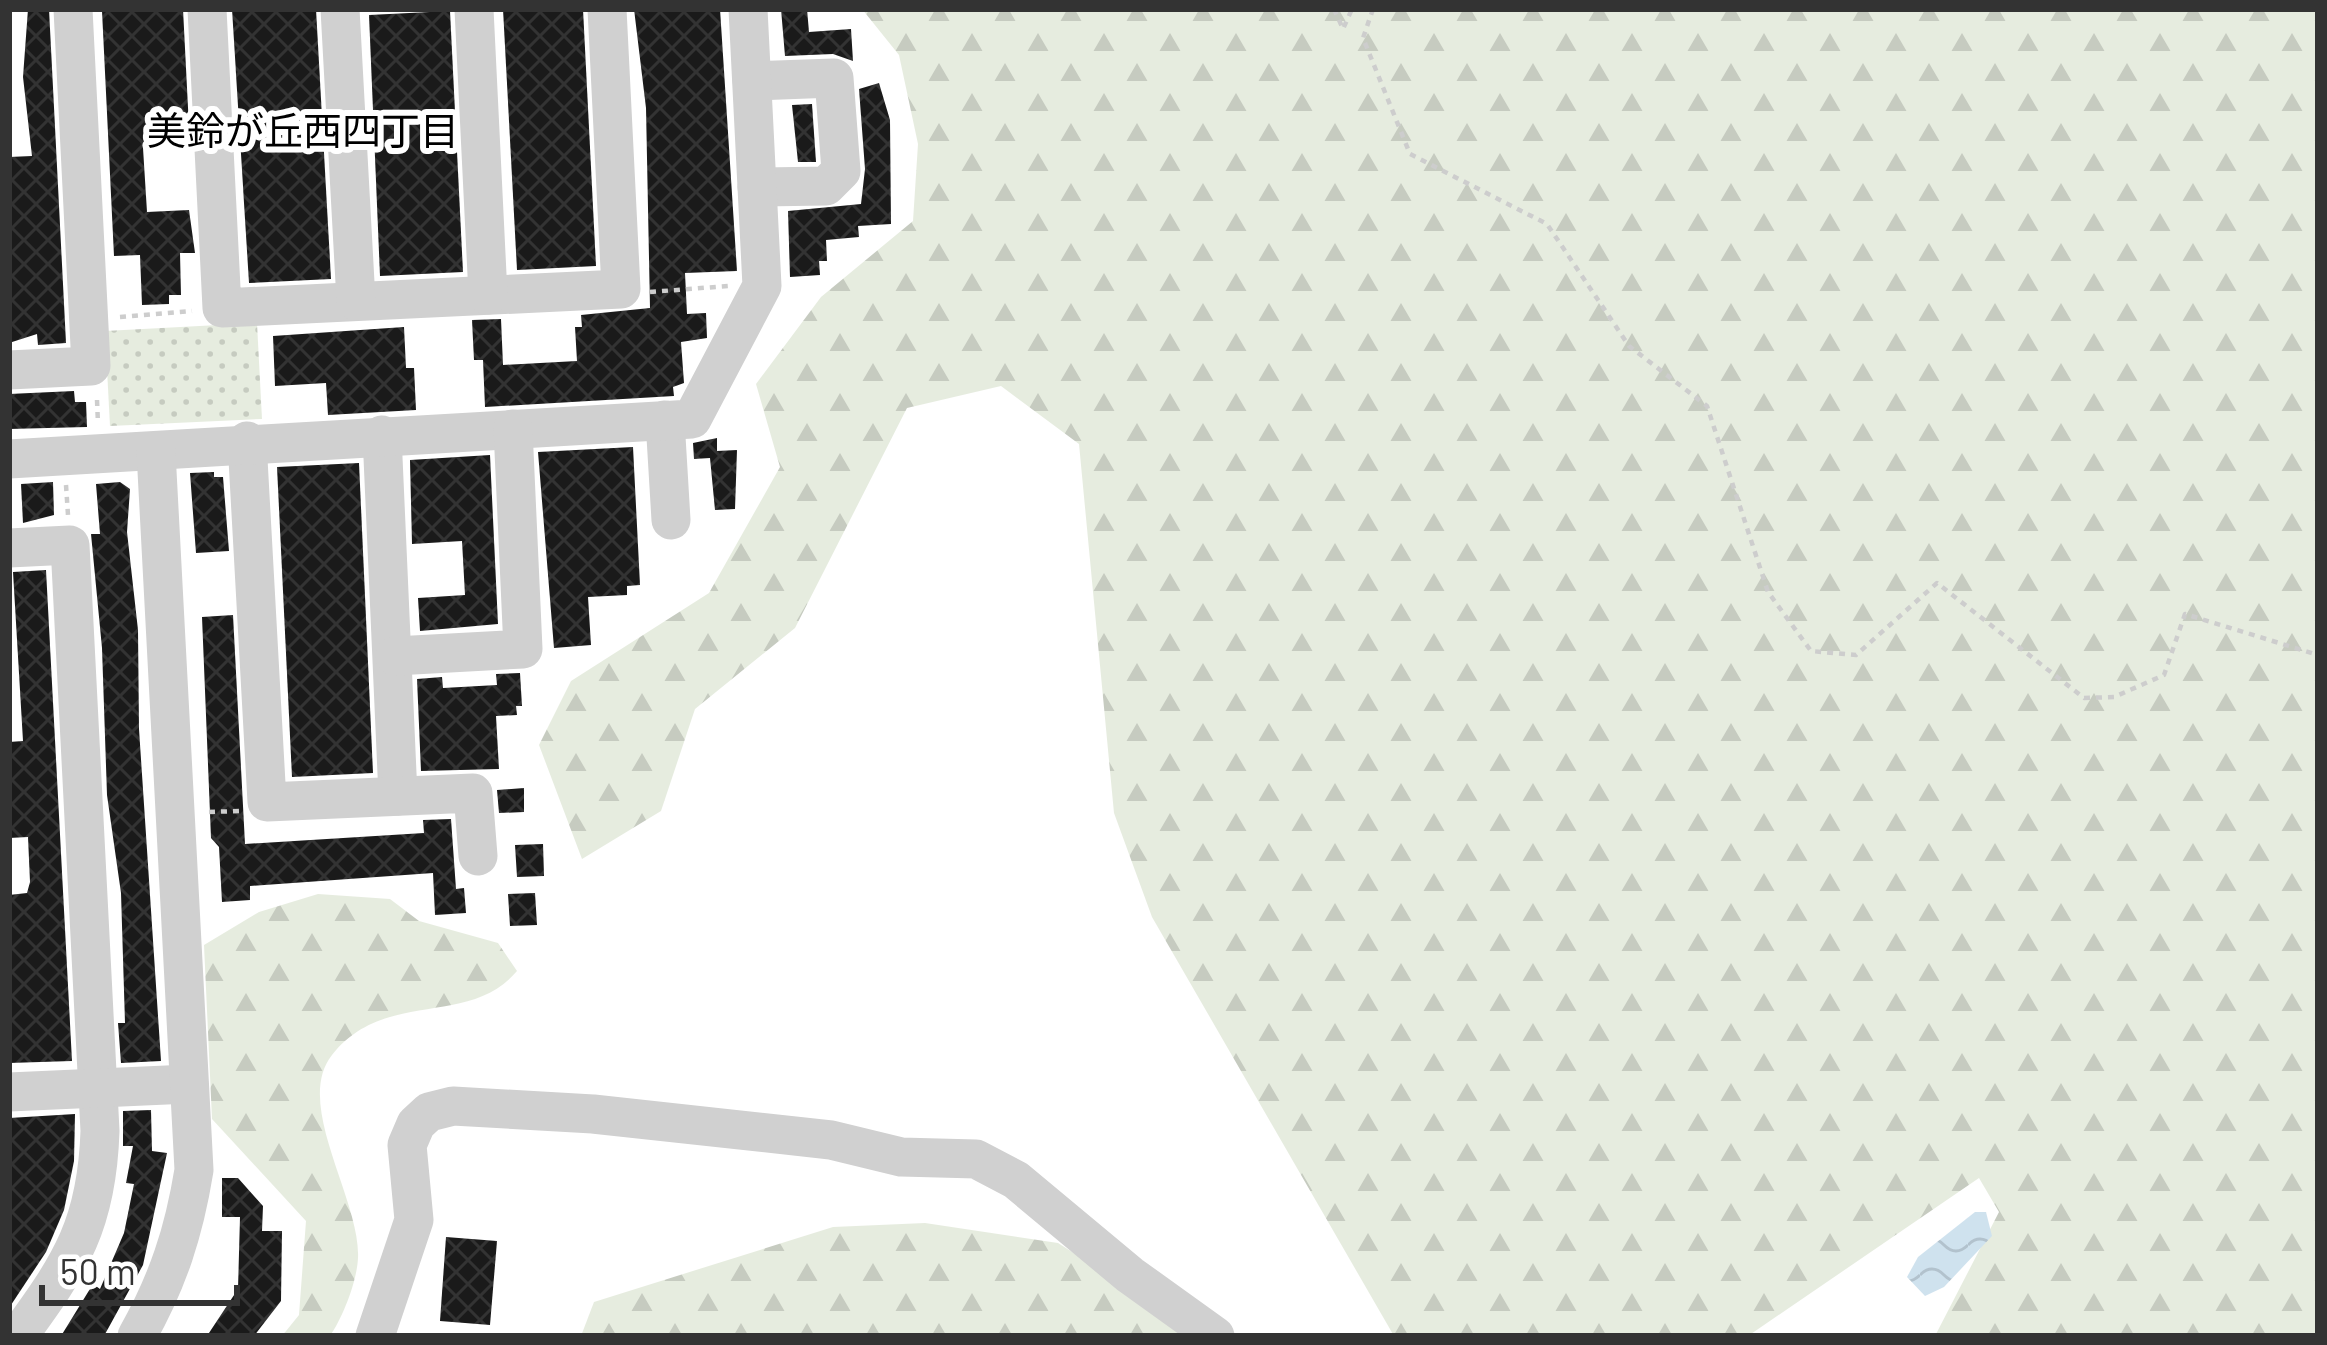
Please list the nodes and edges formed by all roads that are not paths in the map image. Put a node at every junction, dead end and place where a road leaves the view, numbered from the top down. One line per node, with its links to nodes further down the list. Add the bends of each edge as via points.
1 (73, 9): 11 (street, via 91,366)
2 (207, 9): 10 (street, via 222,308)
3 (340, 9): 10 (street)
4 (474, 9): 9 (street)
5 (607, 9): 9 (street, via 621,289)
6 (748, 9): 7 (street)
7 (752, 81): 8 (street); 8 (street, via 834,79 841,171 826,186)
8 (758, 187): 12 (street, via 762,286 692,418)
9 (488, 295): 10 (street)
10 (356, 301)
11 (9, 370)
12 (664, 420): 13 (street); 18 (street)
13 (513, 429): 14 (street); 20 (street, via 524,650)
14 (382, 435): 15 (street); 20 (street)
15 (247, 441): 16 (street); 21 (street, via 267,802)
16 (156, 452): 17 (street); 23 (street)
17 (9, 459)
18 (671, 520)
19 (9, 548): 24 (street, via 70,545)
20 (395, 656): 21 (street)
21 (398, 796): 22 (street, via 473,793)
22 (478, 856)
23 (189, 1084): 24 (street); 27 (street, via 194,1170 183,1235)
24 (97, 1088): 25 (street); 26 (street, via 90,1221 68,1269)
25 (9, 1092)
26 (18, 1336)
27 (137, 1336)
28 (375, 1336): 29 (street, via 414,1220 407,1145 430,1112 453,1106 976,1160 1016,1180)
29 (1216, 1336)

